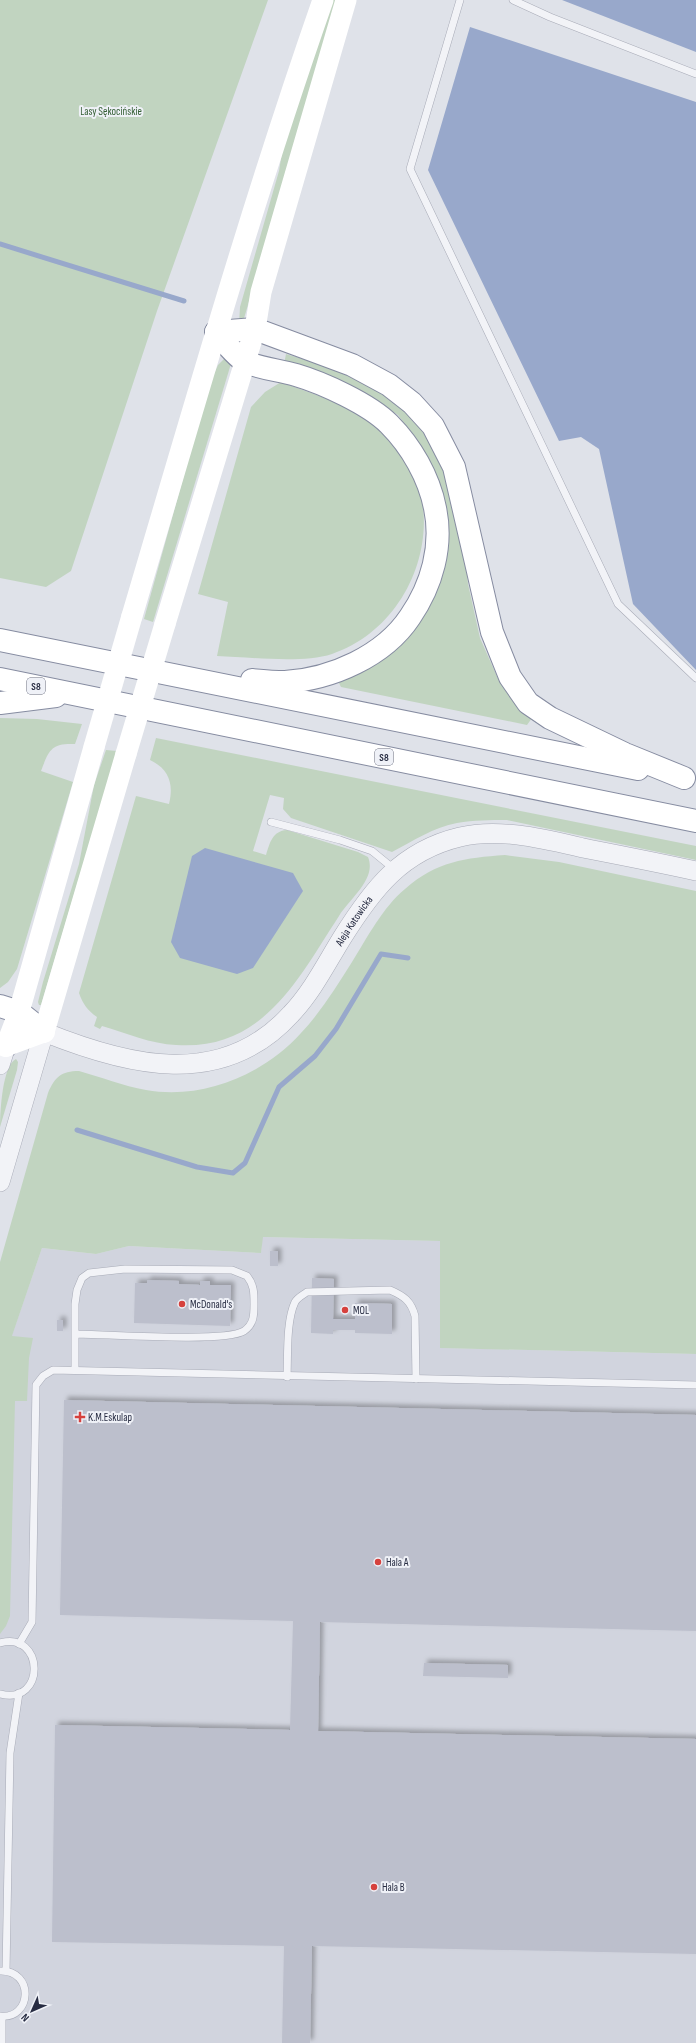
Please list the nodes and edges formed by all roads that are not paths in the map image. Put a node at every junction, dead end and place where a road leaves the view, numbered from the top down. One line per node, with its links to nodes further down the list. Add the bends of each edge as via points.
1 (323, 0): 7 (main road, via 292,88)
2 (346, 0): 6 (main road, via 262,292)
3 (460, 0): 11 (lane, via 410,169 618,604)
4 (513, 0): 5 (lane)
5 (696, 74)
6 (255, 329): 7 (highway); 8 (main road); 15 (highway, via 352,365 389,384 412,403 433,426 454,467 492,632 510,677 528,703 550,718 625,754)
7 (216, 332): 8 (highway); 20 (main road, bridge, via 94,747)
8 (245, 362): 10 (highway, via 297,376 335,390 388,424 407,446 426,478 439,527 437,555 424,593 407,622 372,653 338,671 285,682); 21 (main road, bridge, via 164,624)
9 (0, 640): 10 (highway)
10 (183, 677): 15 (highway)
11 (696, 678)
12 (0, 679): 13 (highway, S8)
13 (73, 693): 14 (highway); 16 (highway, S8)
14 (0, 704)
15 (690, 779)
16 (696, 821)
17 (271, 822): 18 (lane, via 372,851)
18 (394, 869): 19 (street, Aleja Katowicka, via 437,844 461,837 487,834 566,844); 21 (street, Aleja Katowicka, via 363,905 299,1005 279,1026 239,1052 221,1060 196,1064 154,1063 95,1050)
19 (696, 871)
20 (9, 1009): 21 (highway); 22 (main road)
21 (44, 1032): 22 (main road); 23 (street)
22 (2, 1052)
23 (0, 1182)
24 (75, 1334): 24 (lane, via 230,1336 242,1332 252,1323 254,1289 247,1276 232,1270 93,1271 85,1275 78,1286); 25 (lane)
25 (75, 1370): 26 (lane); 30 (lane, via 53,1370 43,1376 36,1385 32,1622)
26 (287, 1377): 27 (lane); 27 (lane, via 291,1321 296,1301 300,1296 307,1292 390,1290 403,1295 413,1308)
27 (416, 1379): 28 (lane)
28 (696, 1385)
29 (0, 1643): 30 (lane)
30 (19, 1644): 31 (lane, via 32,1656 35,1673 27,1688)
31 (18, 1693): 32 (lane, via 10,1696); 33 (lane, via 10,1753)
32 (0, 1694)
33 (3, 1971): 34 (lane, via 21,1979 26,1994 21,2008 9,2016)
34 (1, 2016): 35 (lane)
35 (2, 2043)

